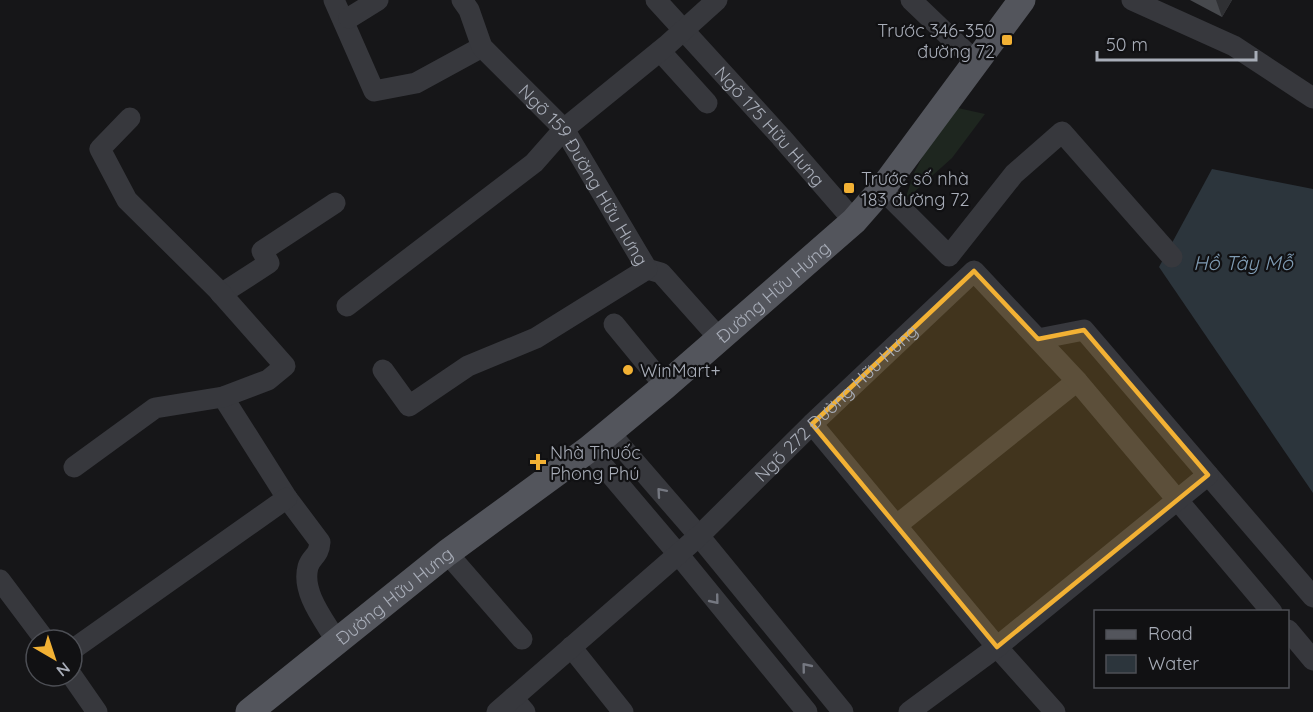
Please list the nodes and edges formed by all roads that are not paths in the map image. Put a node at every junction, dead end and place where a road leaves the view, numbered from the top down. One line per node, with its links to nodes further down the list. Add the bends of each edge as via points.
1 (334, 0): 11 (street, via 374,90 416,83)
2 (378, 0): 9 (street)
3 (462, 0): 11 (street, Ngõ 159 Đường Hữu Hưng)
4 (656, 0): 10 (street, Ngõ 175 Hữu Hưng)
5 (717, 0): 10 (street)
6 (911, 0): 13 (street)
7 (1022, 0): 13 (main road, Đường Hữu Hưng)
8 (1132, 0): 14 (street, via 1234,46)
9 (349, 18)
10 (684, 30): 12 (street); 20 (street, Ngõ 175 Hữu Hưng)
11 (482, 47): 17 (street, Ngõ 159 Đường Hữu Hưng)
12 (660, 51): 15 (street); 17 (street)
13 (976, 62): 18 (main road, Đường Hữu Hưng)
14 (1313, 98)
15 (707, 103)
16 (130, 118): 23 (street, via 100,149 127,201)
17 (564, 129): 22 (street, Ngõ 159 Đường Hữu Hưng); 24 (street, via 534,163)
18 (882, 189): 20 (main road, Đường Hữu Hưng); 21 (street, via 949,256 1014,174 1062,132)
19 (335, 203): 23 (street, via 262,251 269,263)
20 (854, 221): 26 (main road, Đường Hữu Hưng)
21 (1172, 257)
22 (647, 269): 26 (street, Ngõ 159 Đường Hữu Hưng, via 661,273); 28 (street, via 536,338 468,366 409,406)
23 (221, 294): 31 (street, via 285,366 268,380)
24 (347, 306)
25 (614, 324): 30 (street)
26 (719, 338): 30 (main road, Đường Hữu Hưng)
27 (1038, 339): 29 (street); 32 (street, Ngõ 272 Đường Hữu Hưng, via 974,271); 35 (street, via 1083,330)
28 (383, 370)
29 (1077, 381): 37 (street); 38 (street)
30 (665, 386): 33 (main road, Đường Hữu Hưng)
31 (223, 397): 34 (street, via 155,408); 36 (street)
32 (812, 424): 38 (street); 39 (street, Ngõ 272 Đường Hữu Hưng)
33 (599, 440): 39 (street, one-way to 33); 40 (main road, Đường Hữu Hưng); 41 (street)
34 (74, 467)
35 (1208, 475): 37 (street); 43 (street)
36 (287, 498): 48 (street); 49 (street, via 321,542 320,551 308,566 309,591)
37 (1177, 499): 44 (street); 51 (street)
38 (897, 525): 51 (street)
39 (699, 537): 41 (street, Ngõ 272 Đường Hữu Hưng); 60 (street, one-way to 39)
40 (447, 553): 47 (street); 49 (main road, Đường Hữu Hưng)
41 (678, 554): 50 (street, Ngõ 272 Đường Hữu Hưng); 59 (street, one-way to 59)
42 (0, 580): 45 (street)
43 (1313, 597)
44 (1270, 610)
45 (36, 628)
46 (1289, 632): 52 (street)
47 (522, 639)
48 (84, 642)
49 (337, 642): 56 (main road, Đường Hữu Hưng)
50 (571, 647): 54 (street, Ngõ 272 Đường Hữu Hưng); 58 (street)
51 (997, 647): 61 (street); 62 (street)
52 (1313, 660)
53 (80, 688): 55 (street)
54 (519, 705): 57 (street, Ngõ 272 Đường Hữu Hưng)
55 (97, 712)
56 (249, 712)
57 (497, 712)
58 (623, 712)
59 (807, 712)
60 (843, 712)
61 (909, 712)
62 (1055, 712)

